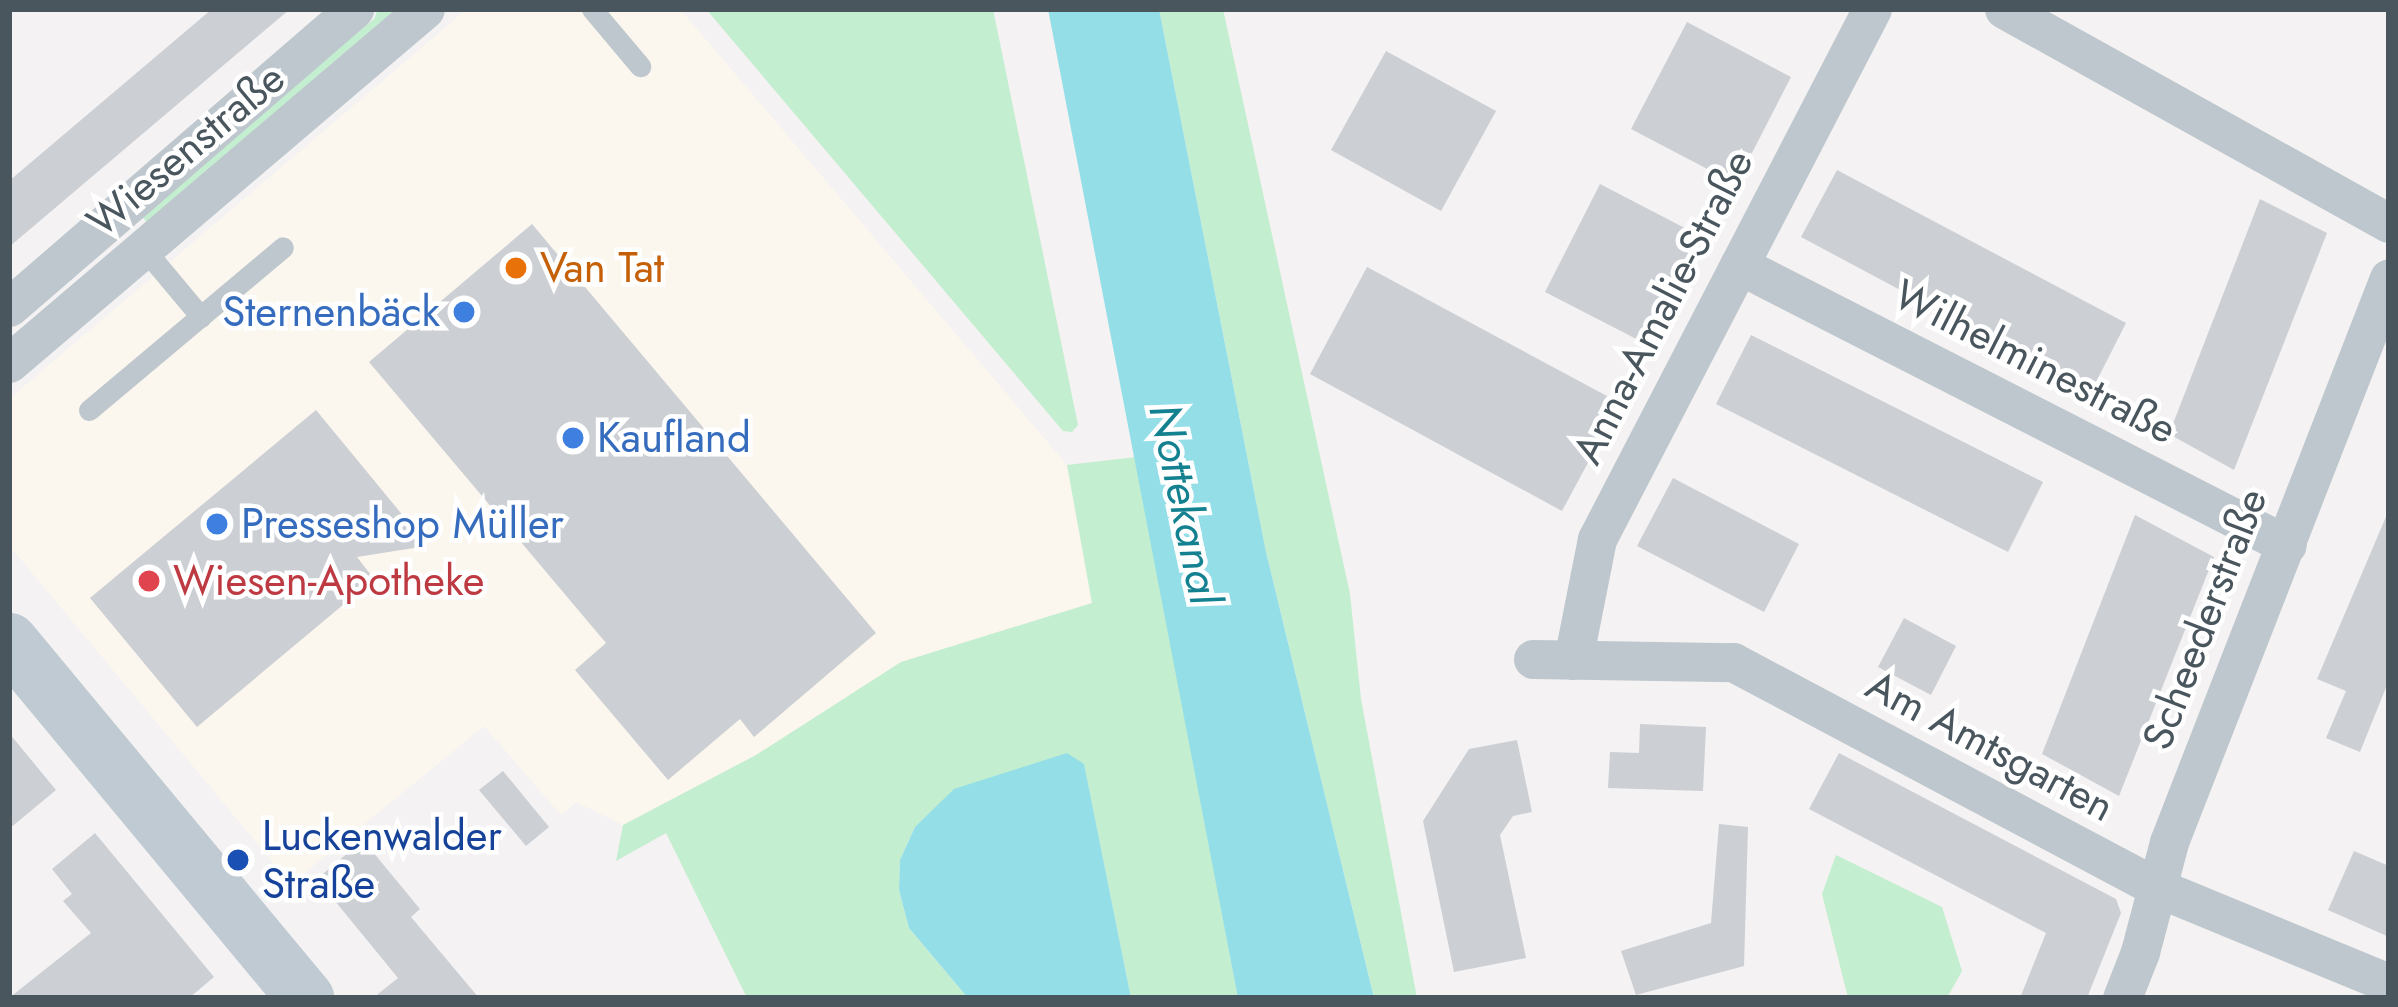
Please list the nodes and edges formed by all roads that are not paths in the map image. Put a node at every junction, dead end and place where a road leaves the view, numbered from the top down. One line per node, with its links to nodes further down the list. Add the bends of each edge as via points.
1 (354, 9): 7 (street, Wiesenstraße)
2 (424, 9): 10 (street, Wiesenstraße)
3 (592, 9): 6 (lane)
4 (1872, 9): 11 (street, Anna-Amalie-Straße)
5 (2005, 9): 8 (street)
6 (640, 66)
7 (116, 216): 10 (lane); 13 (street, Wiesenstraße)
8 (2389, 223)
9 (284, 247): 14 (lane)
10 (144, 249): 14 (lane); 15 (street, Wiesenstraße)
11 (1738, 266): 17 (street, Wilhelminestraße); 20 (street, Anna-Amalie-Straße, via 1597,539)
12 (2389, 278): 17 (street, Scheederstraße)
13 (9, 307)
14 (201, 317): 16 (lane)
15 (9, 363)
16 (89, 410)
17 (2287, 545): 21 (street, Scheederstraße)
18 (9, 641): 23 (main road)
19 (1533, 659): 20 (street, Am Amtsgarten)
20 (1573, 660): 21 (street, Am Amtsgarten, via 1733,662)
21 (2158, 888): 22 (street, Am Amtsgarten); 24 (street, Scheederstraße)
22 (2389, 983)
23 (305, 998)
24 (2122, 998)

